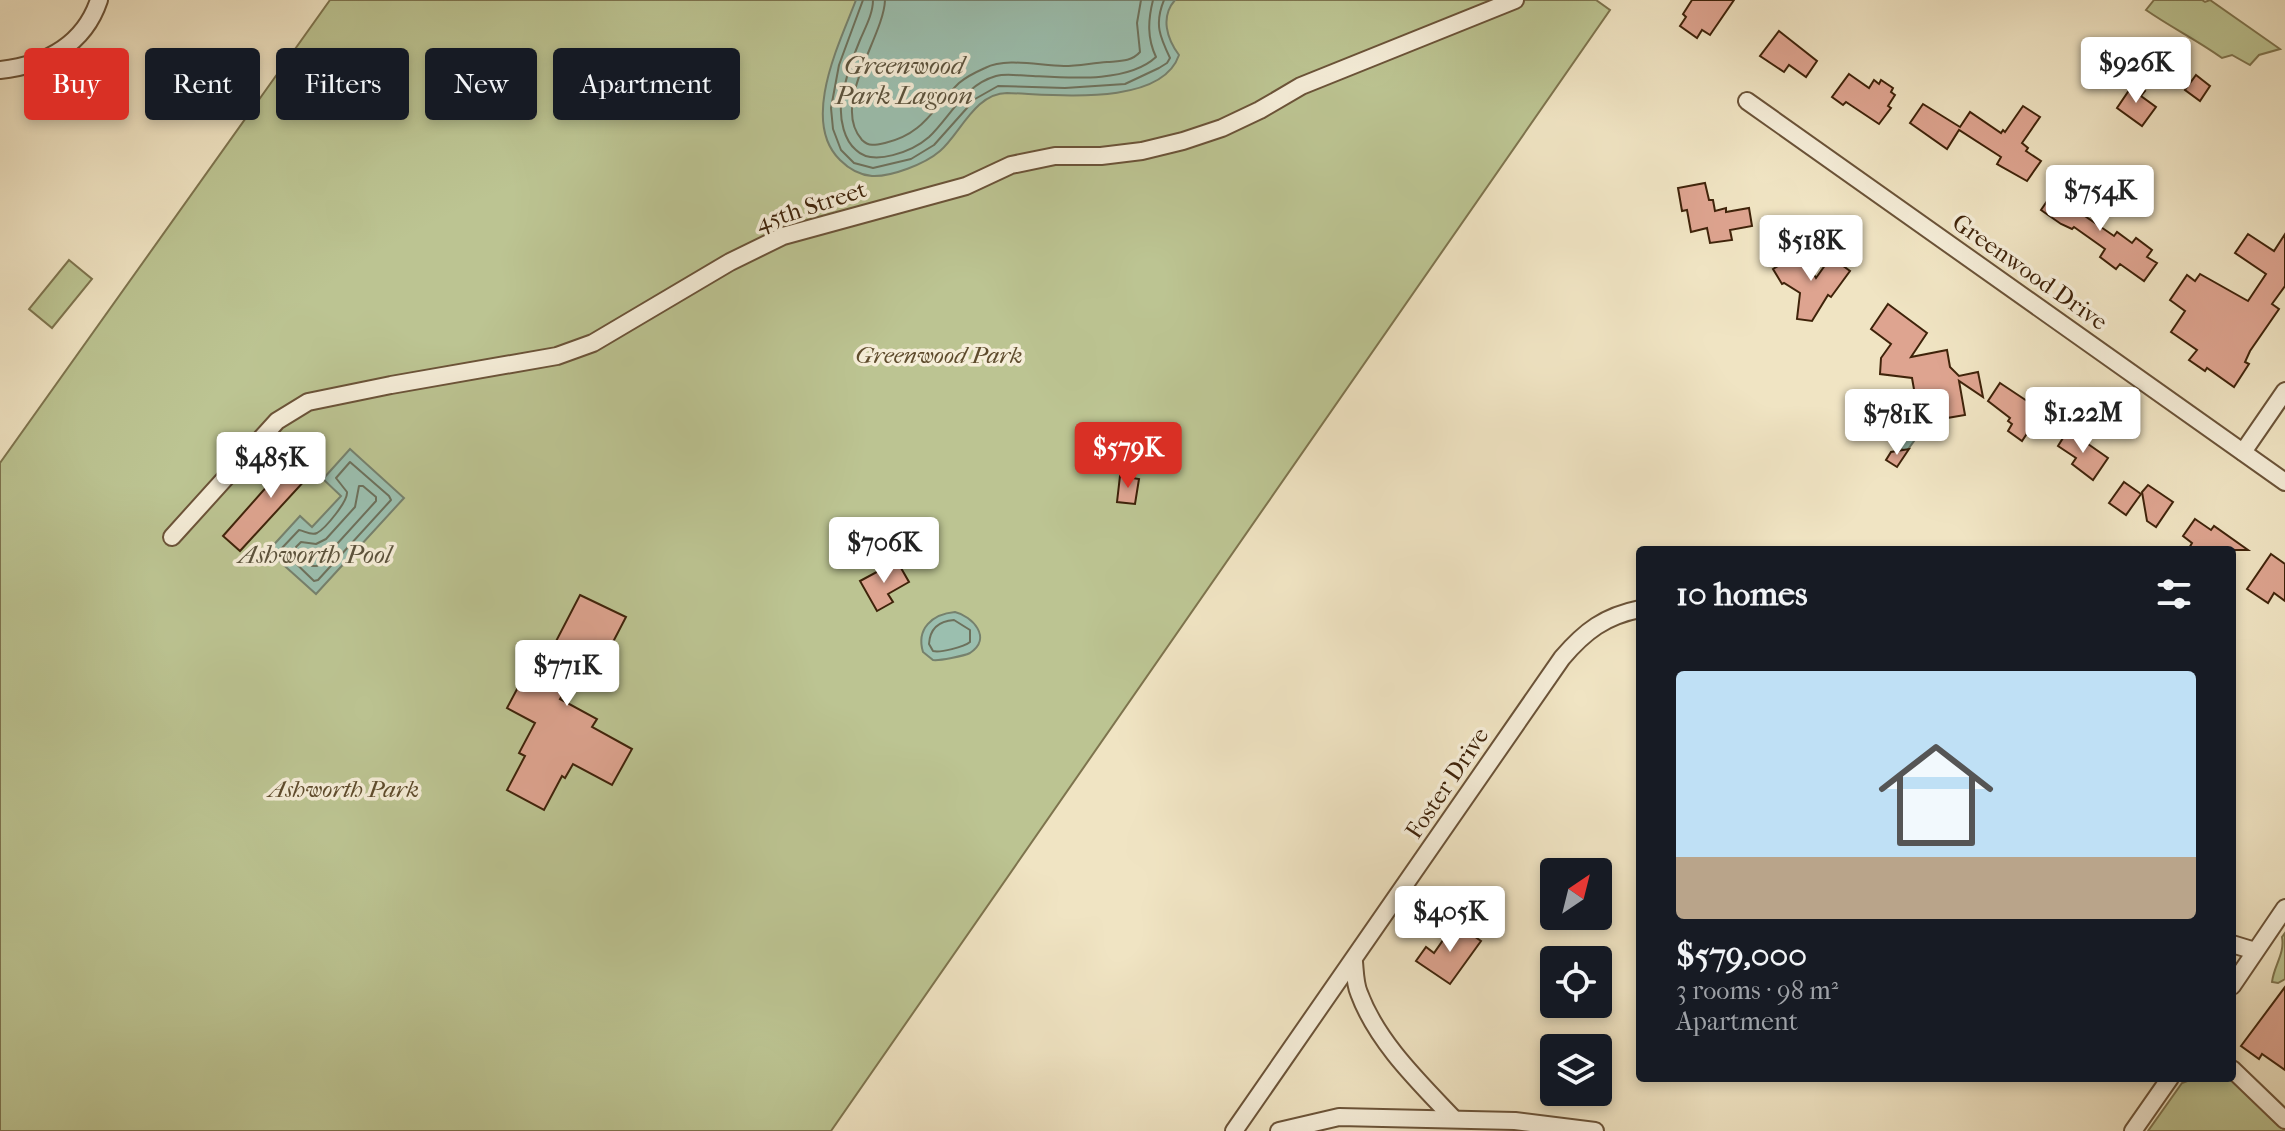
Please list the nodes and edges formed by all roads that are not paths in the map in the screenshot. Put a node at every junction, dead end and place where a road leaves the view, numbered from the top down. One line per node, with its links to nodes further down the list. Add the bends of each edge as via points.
1 (99, 0): 3 (street, via 93,20 63,49 44,60)
2 (1515, 0): 8 (street, 45th Street, via 1301,86 1248,116 1183,141 1142,151 1055,156 1011,165 966,186 783,236 593,343 557,356 308,402 277,421)
3 (0, 70)
4 (1747, 101): 6 (street, Greenwood Drive)
5 (2285, 391): 6 (street)
6 (2243, 452): 7 (street, Greenwood Drive)
7 (2285, 482)
8 (172, 537)
9 (1636, 610): 13 (street, Foster Drive, via 1600,621 1562,658)
10 (2285, 908): 12 (street)
11 (2236, 945): 12 (street)
12 (2255, 951): 14 (street)
13 (1354, 962): 17 (street, via 1358,992 1375,1024); 19 (street, Foster Drive)
14 (2236, 980)
15 (2236, 1073): 18 (street)
16 (2167, 1082): 22 (street)
17 (1454, 1119): 20 (street, via 1339,1117); 21 (street)
18 (2285, 1120)
19 (1234, 1131)
20 (1279, 1131)
21 (1595, 1131)
22 (2133, 1131)

